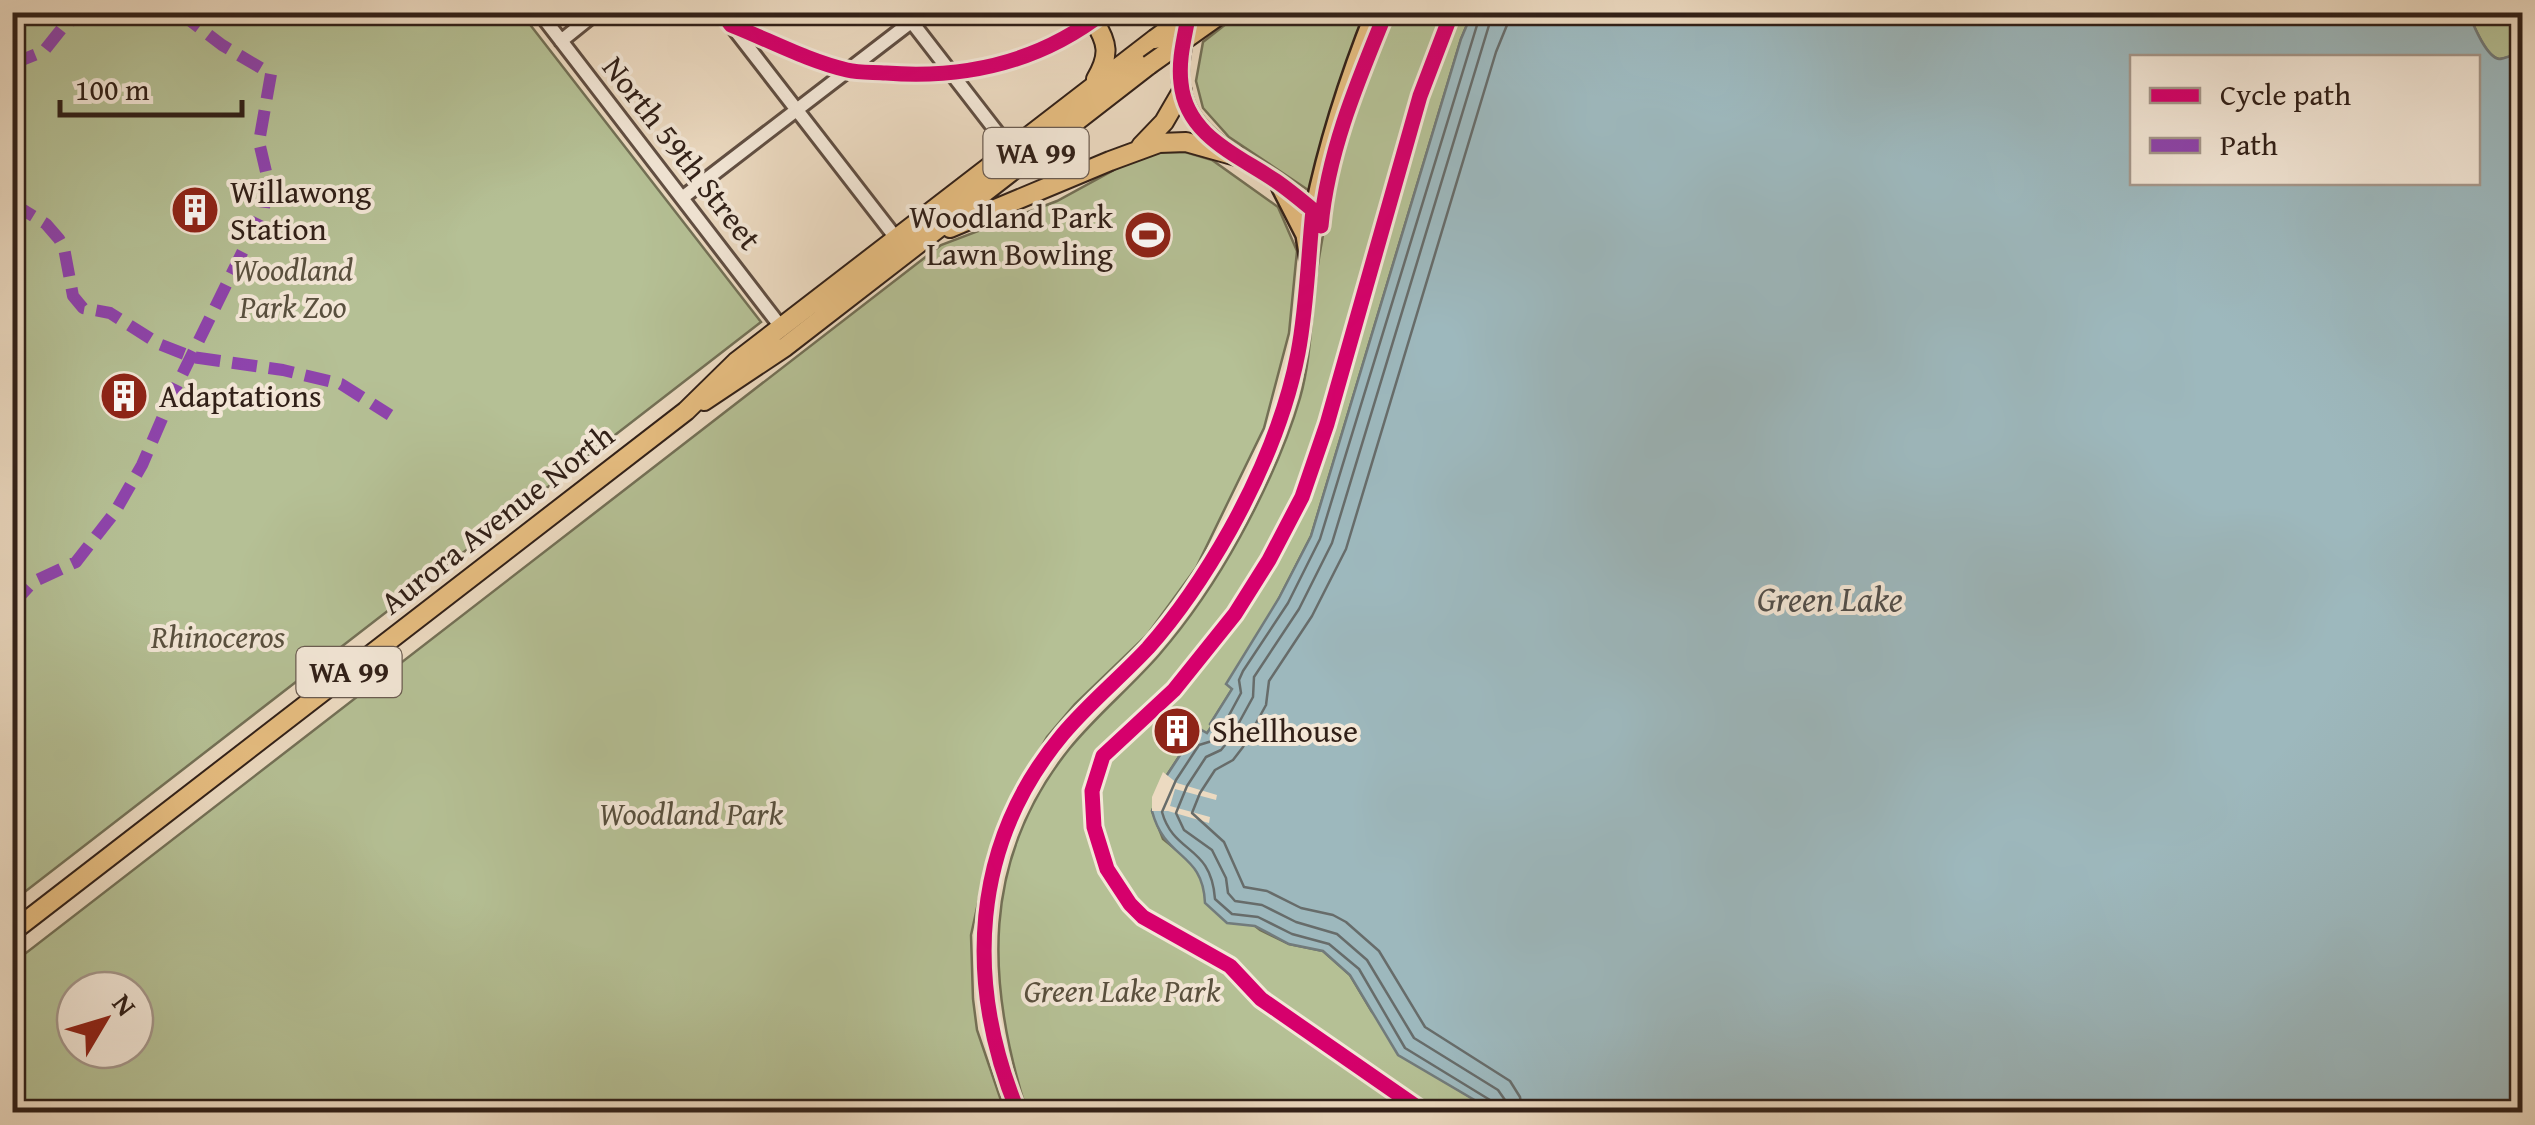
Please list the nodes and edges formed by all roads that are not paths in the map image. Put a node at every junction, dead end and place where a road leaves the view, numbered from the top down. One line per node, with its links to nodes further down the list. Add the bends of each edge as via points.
1 (539, 12): 11 (street, North 59th Street)
2 (598, 12): 11 (street)
3 (721, 12): 10 (street)
4 (924, 12): 9 (street)
5 (1190, 12): 14 (highway, Aurora Avenue North / WA 99, bridge); 15 (main road)
6 (1374, 12): 22 (main road, via 1326,149)
7 (1220, 14): 24 (highway, Aurora Avenue North / WA 99, bridge)
8 (1095, 15): 13 (street, via 1066,39 1016,60); 14 (highway, via 1108,45)
9 (908, 17): 12 (street); 13 (street)
10 (731, 26): 12 (street); 16 (street)
11 (561, 41): 21 (street, North 59th Street)
12 (848, 71): 13 (street); 16 (street)
13 (952, 74): 17 (street)
14 (1091, 87): 17 (highway, Aurora Avenue North / WA 99)
15 (1182, 91): 18 (highway); 19 (main road, via 1201,129)
16 (797, 110): 21 (street); 23 (street)
17 (1010, 150): 23 (highway, Aurora Avenue North / WA 99)
18 (1137, 150): 19 (highway, via 1177,142); 24 (highway)
19 (1236, 156): 20 (main road)
20 (1275, 180): 22 (main road); 25 (main road, via 1297,220)
21 (682, 198): 26 (street, North 59th Street)
22 (1314, 210): 25 (street)
23 (896, 238): 26 (highway, Aurora Avenue North / WA 99)
24 (923, 240): 27 (highway, Aurora Avenue North / WA 99, via 743,378)
25 (1308, 260): 29 (street, via 1287,398 1250,492 1167,626 1047,755 999,849 984,924 984,984 993,1042)
26 (781, 327): 27 (highway, Aurora Avenue North / WA 99)
27 (686, 410): 28 (highway, Aurora Avenue North / WA 99)
28 (12, 932)
29 (1018, 1112)

